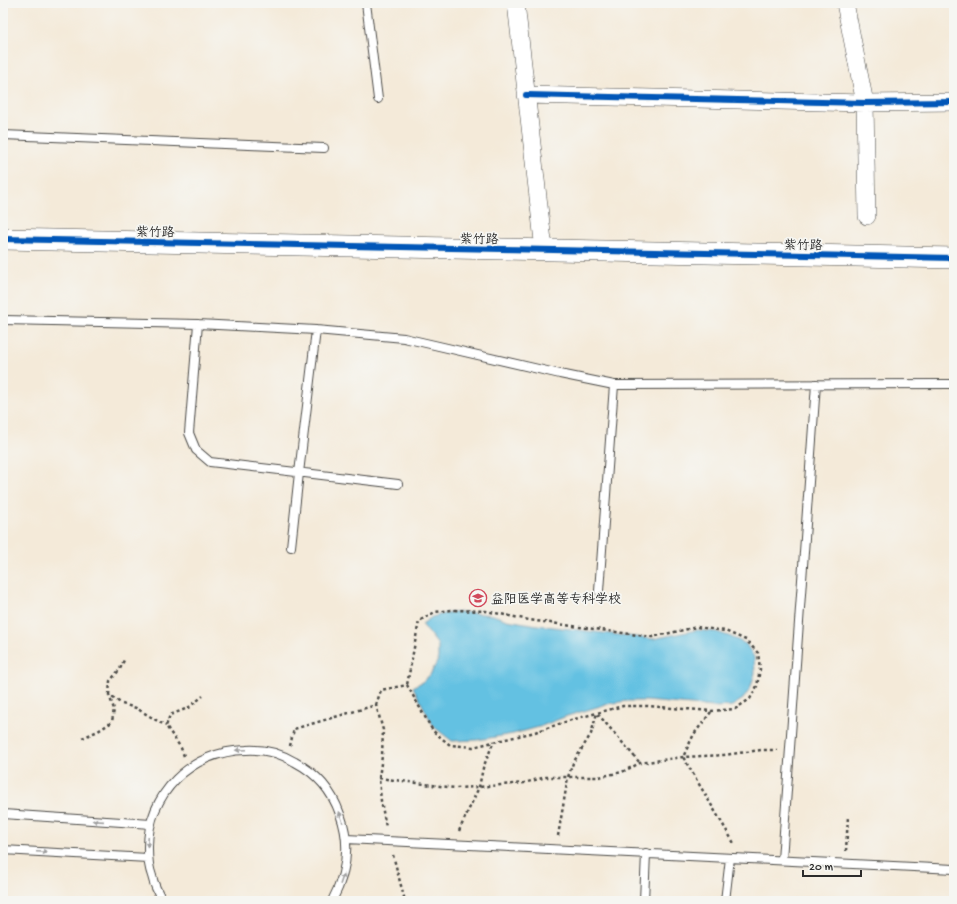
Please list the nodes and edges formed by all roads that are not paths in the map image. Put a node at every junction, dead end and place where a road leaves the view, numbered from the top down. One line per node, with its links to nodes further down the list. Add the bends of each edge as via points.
1 (366, 3): 5 (lane)
2 (516, 3): 4 (street)
3 (845, 3): 7 (street)
4 (526, 95): 7 (street); 12 (street)
5 (378, 99)
6 (954, 102): 7 (street)
7 (865, 103): 10 (street)
8 (3, 135): 9 (lane)
9 (324, 148)
10 (867, 216)
11 (3, 240): 12 (street, 紫竹路)
12 (544, 250): 13 (street, 紫竹路)
13 (954, 258)
14 (3, 320): 15 (lane)
15 (198, 324): 16 (lane); 20 (lane, via 189,433 196,450 210,462)
16 (316, 330): 19 (lane, via 404,338); 20 (lane)
17 (816, 384): 18 (lane); 19 (lane); 31 (lane)
18 (954, 384)
19 (614, 385): 23 (lane)
20 (299, 473): 21 (lane); 22 (lane)
21 (398, 484)
22 (291, 547)
23 (599, 591)
24 (3, 814): 25 (lane, one-way to 24)
25 (150, 824): 26 (lane, one-way to 25, via 337,806 317,778 288,758 272,752 255,750 220,753 189,768 165,793); 29 (lane, one-way to 29)
26 (346, 839): 28 (lane); 34 (lane, one-way to 26, via 344,873)
27 (3, 850): 29 (lane, one-way to 29)
28 (646, 853): 30 (lane); 35 (lane)
29 (148, 858): 33 (lane, via 151,875)
30 (730, 858): 31 (lane); 36 (lane)
31 (782, 860): 32 (lane)
32 (954, 869)
33 (163, 901)
34 (332, 901)
35 (644, 901)
36 (725, 901)

